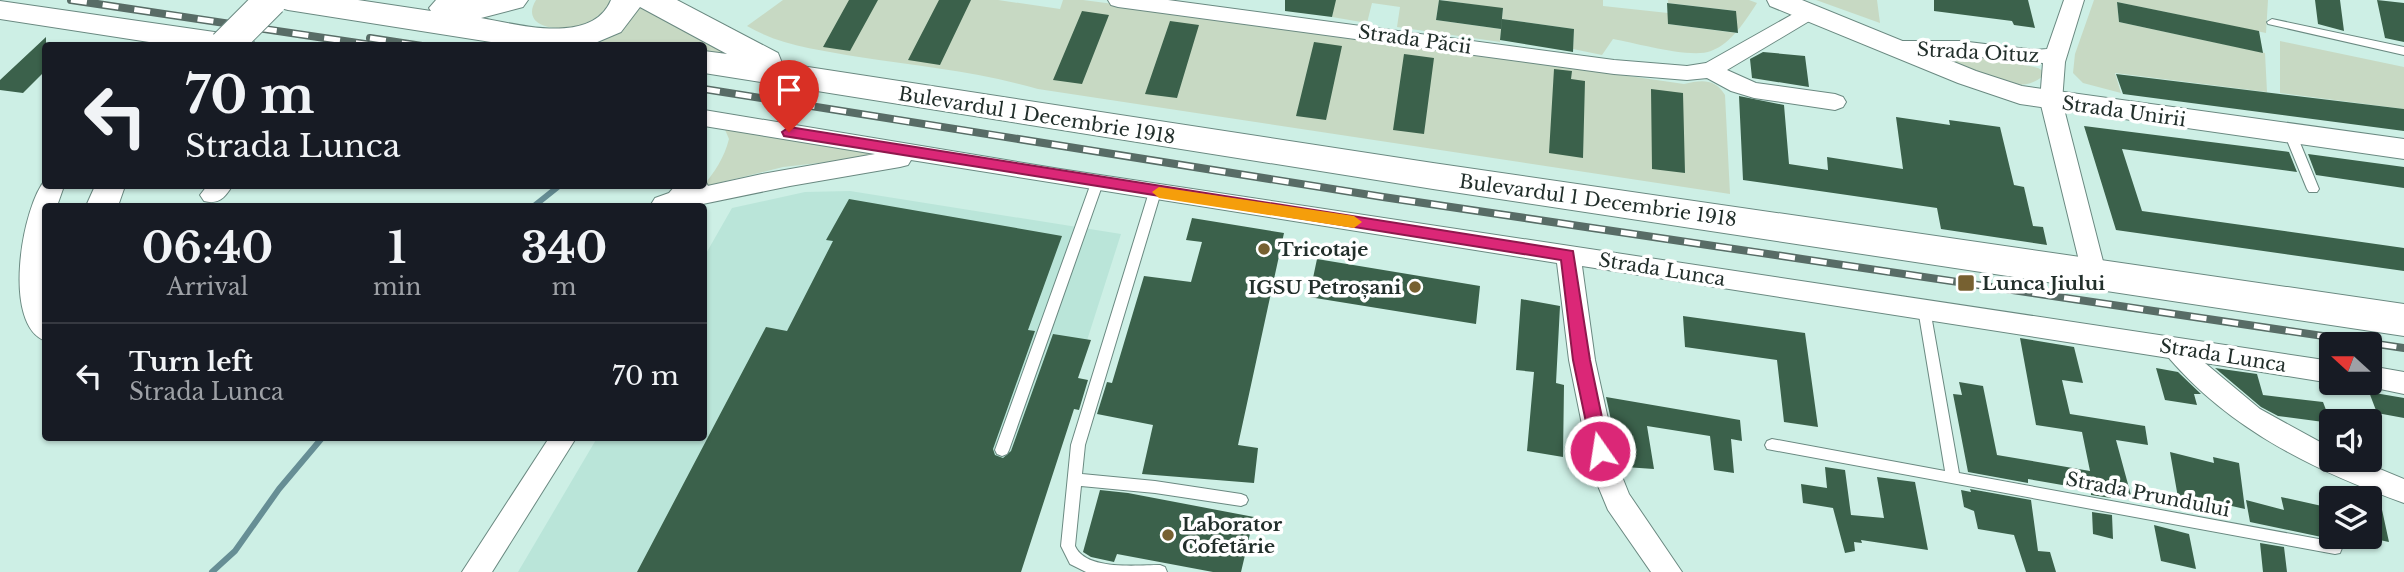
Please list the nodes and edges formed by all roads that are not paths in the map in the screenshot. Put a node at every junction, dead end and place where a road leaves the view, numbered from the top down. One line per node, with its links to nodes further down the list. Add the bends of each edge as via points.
1 (271, 0): 16 (main road, bridge)
2 (288, 0): 14 (main road)
3 (394, 0): 4 (main road, via 468,10)
4 (512, 0)
5 (520, 0): 14 (main road, via 515,22)
6 (627, 0): 18 (main road, via 615,19)
7 (652, 0): 24 (main road, Bulevardul 1 Decembrie 1918)
8 (1118, 0): 23 (street, Strada Păcii, via 1614,67 1687,73)
9 (1779, 0): 12 (street, Strada Oituz)
10 (2074, 0): 21 (street)
11 (0, 10): 15 (main road)
12 (1809, 12): 19 (street, Strada Oituz); 23 (street, Strada Păcii)
13 (2272, 22): 20 (lane)
14 (526, 35): 17 (main road)
15 (173, 41)
16 (229, 42)
17 (565, 42)
18 (576, 42)
19 (1900, 48): 21 (street, Strada Oituz); 25 (street, Strada Oituz, via 1990,86)
20 (2404, 51)
21 (2055, 55): 25 (street)
22 (707, 62): 24 (main road, Bulevardul 1 Decembrie 1918)
23 (1711, 70): 26 (street, via 1748,90)
24 (793, 75): 37 (main road, Bulevardul 1 Decembrie 1918)
25 (2051, 101): 28 (street, Strada Unirii); 37 (street, Strada Unirii)
26 (1835, 102)
27 (707, 119): 30 (street, Strada Lunca)
28 (2290, 133): 29 (street, Strada Unirii); 32 (lane)
29 (2404, 149)
30 (921, 155): 31 (street, Strada Lunca); 34 (street)
31 (1097, 183): 33 (street, Strada Lunca); 47 (lane)
32 (2313, 189)
33 (1155, 192): 36 (street, Strada Lunca); 49 (lane, via 1078,445)
34 (680, 200)
35 (42, 220): 40 (street, via 32,255 35,317)
36 (1568, 255): 38 (street, Strada Lunca); 56 (street, via 1581,360 1605,469 1618,501)
37 (2094, 273): 39 (main road, Bulevardul 1 Decembrie 1918)
38 (1924, 309): 41 (street, Strada Lunca); 48 (lane)
39 (2404, 320)
40 (42, 326)
41 (2176, 348): 42 (street, Strada Lunca); 50 (street, via 2206,383 2287,440 2340,467)
42 (2319, 370)
43 (2382, 379): 44 (street)
44 (2404, 383)
45 (561, 441): 53 (street)
46 (1772, 445): 48 (lane, Strada Prundului)
47 (1002, 450)
48 (1954, 477): 52 (lane, Strada Prundului)
49 (1075, 479): 51 (lane); 54 (lane, via 1070,556 1076,563)
50 (2404, 491)
51 (1241, 500)
52 (2319, 545)
53 (476, 572)
54 (1120, 572): 55 (lane)
55 (1160, 572)
56 (1668, 572)

